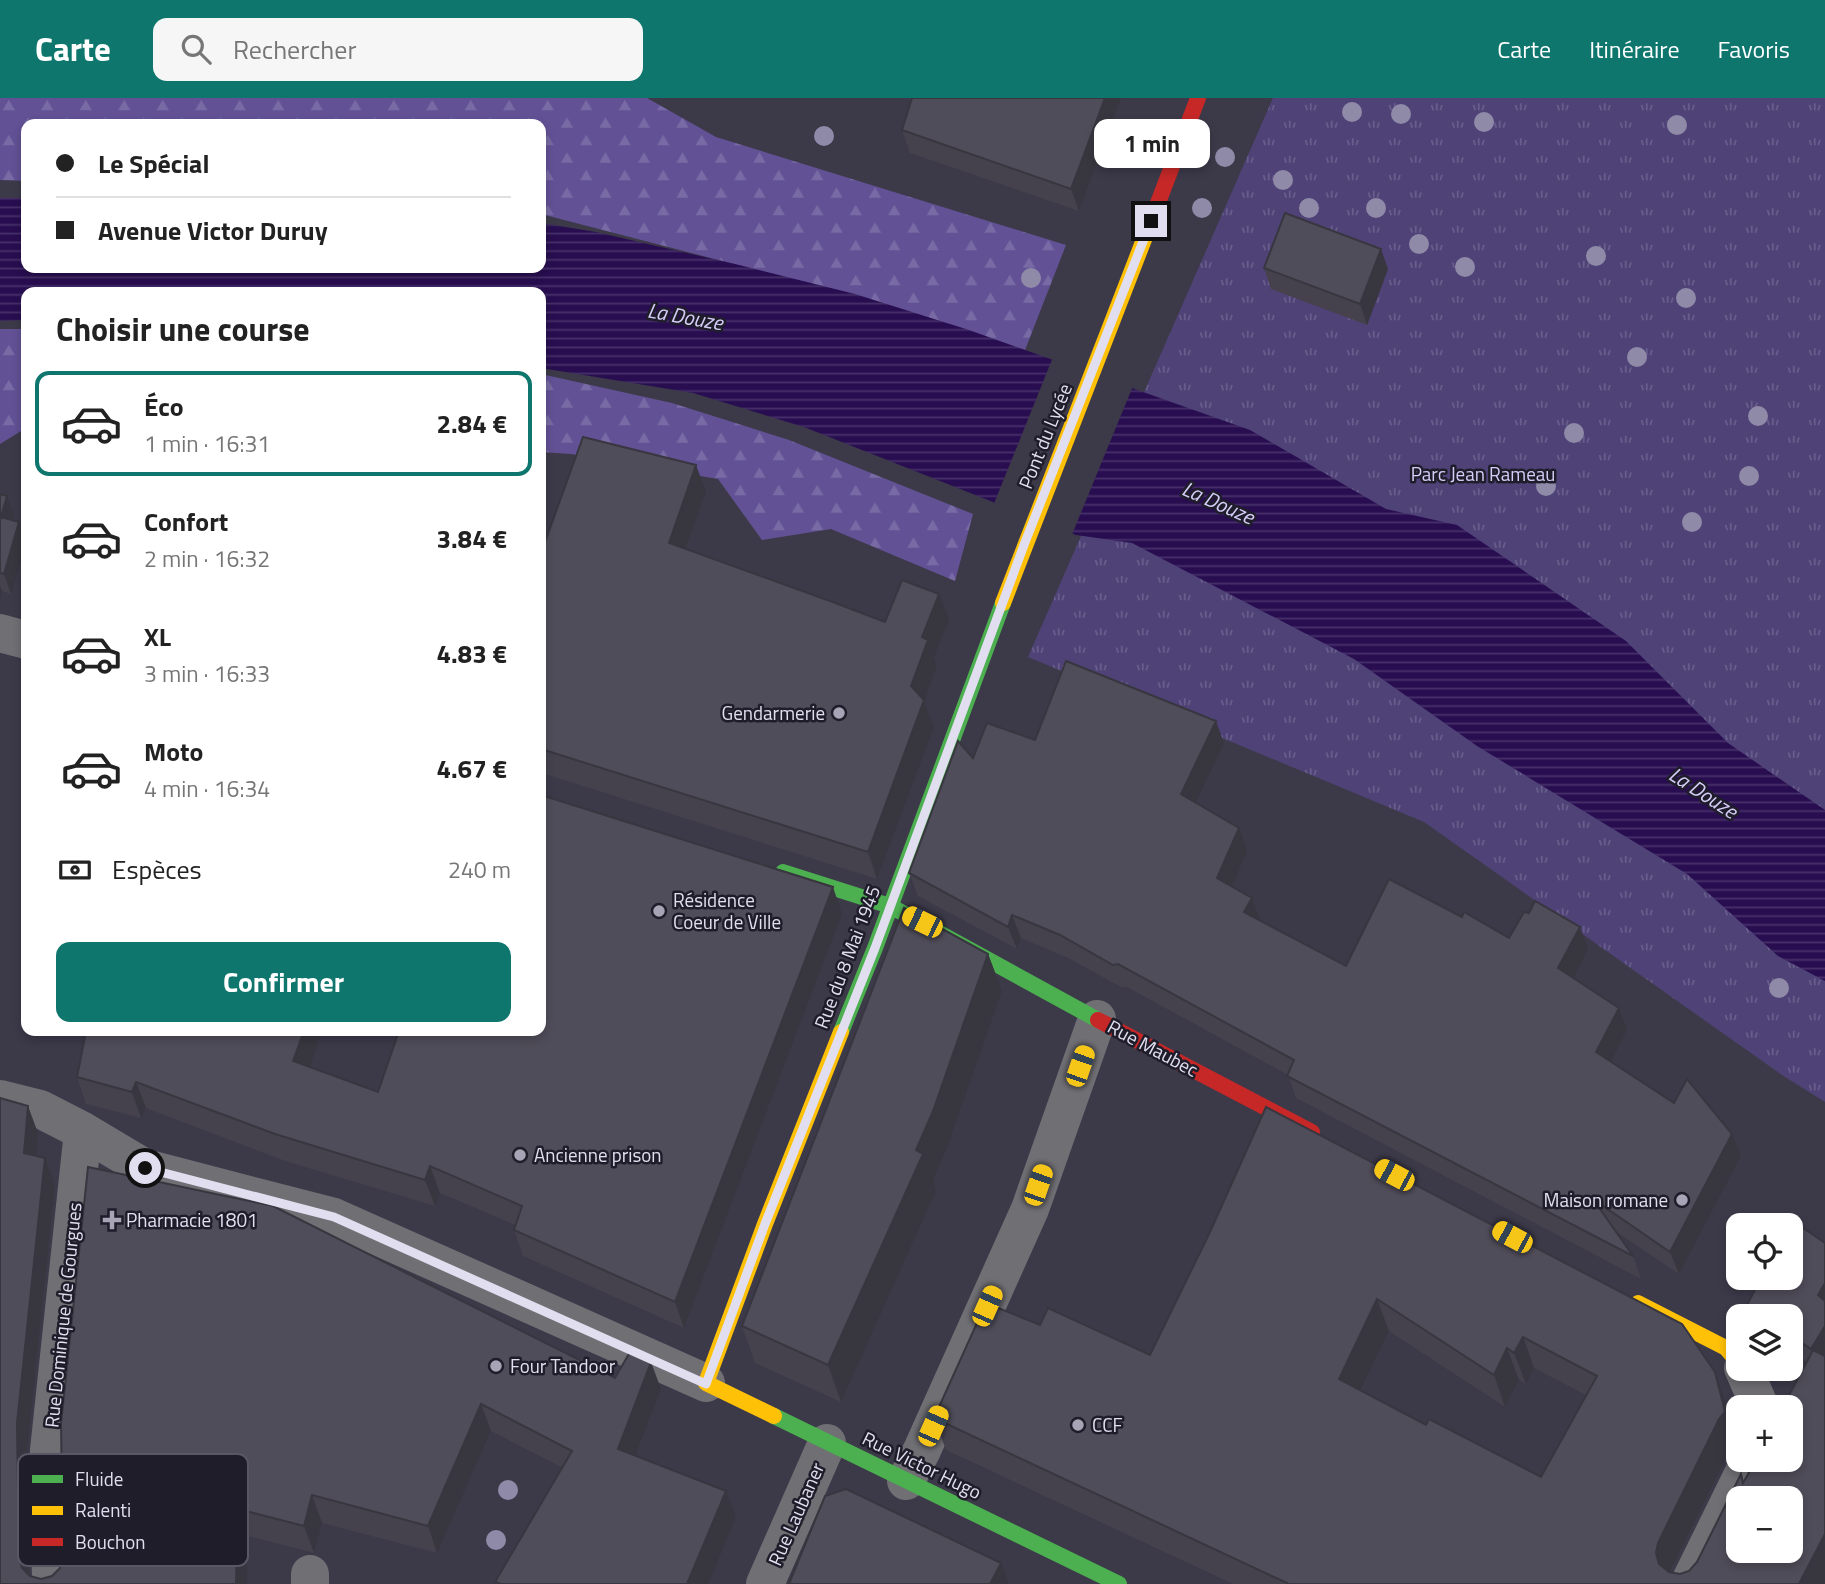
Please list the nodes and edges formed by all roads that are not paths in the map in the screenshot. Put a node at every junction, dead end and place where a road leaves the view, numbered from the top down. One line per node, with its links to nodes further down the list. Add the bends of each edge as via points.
1 (1198, 98): 2 (main road, Pont du Lycée)
2 (1024, 545): 6 (main road, Rue du 8 Mai 1945)
3 (0, 633): 4 (street)
4 (21, 639)
5 (763, 866): 6 (main road, Rue Maubec)
6 (890, 906): 7 (main road, Rue Maubec); 13 (main road, Rue du 8 Mai 1945)
7 (1097, 1018): 10 (main road, Rue Maubec); 17 (street, via 1030,1209)
8 (0, 1099): 9 (street, via 40,1109)
9 (83, 1131): 13 (street, via 145,1168 334,1217); 15 (street, Rue Dominique de Gourgues)
10 (1325, 1139)
11 (1629, 1298): 12 (main road)
12 (1726, 1349)
13 (706, 1384): 14 (main road, Rue Victor Hugo)
14 (827, 1443): 17 (main road, Rue Victor Hugo); 21 (street, Rue Laubaner)
15 (49, 1454)
16 (1744, 1472): 22 (street)
17 (906, 1481): 19 (main road, Rue Victor Hugo)
18 (51, 1566): 20 (street, Rue Dominique de Gourgues)
19 (1102, 1580)
20 (51, 1584)
21 (765, 1584)
22 (1689, 1584)

